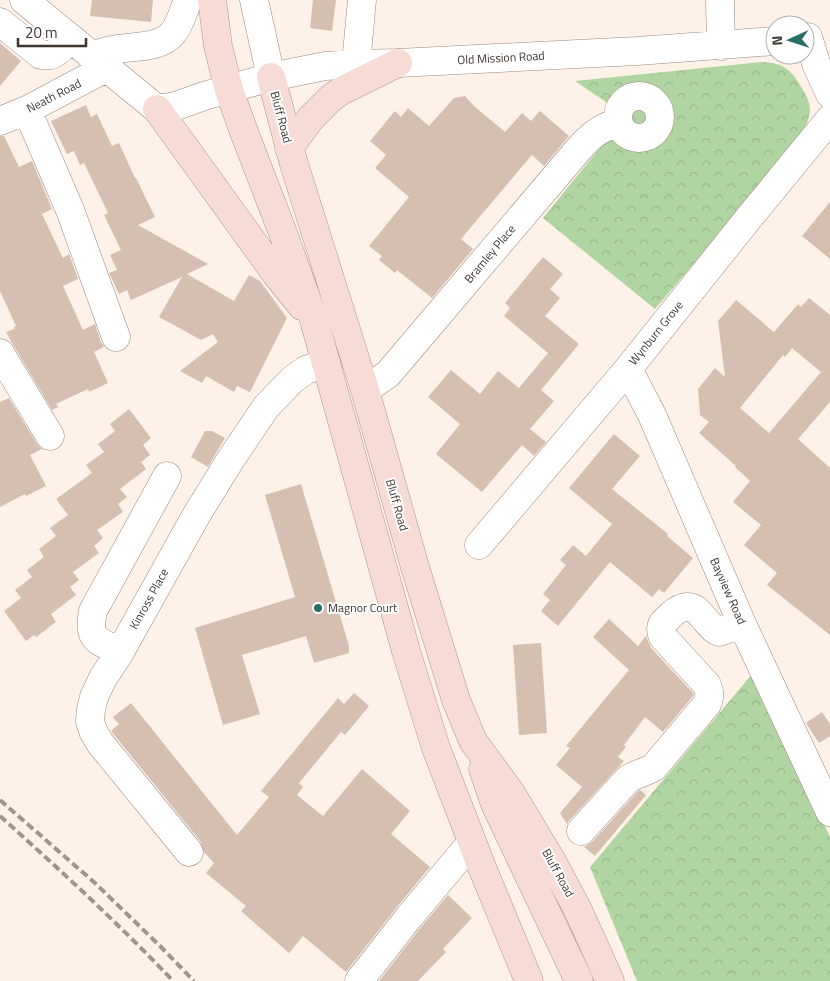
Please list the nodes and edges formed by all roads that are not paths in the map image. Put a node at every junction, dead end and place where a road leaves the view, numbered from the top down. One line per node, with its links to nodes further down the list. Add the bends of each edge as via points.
1 (24, 0): 11 (street)
2 (188, 0): 11 (street, via 179,23 166,40)
3 (212, 0): 15 (main road, via 218,46)
4 (254, 0): 14 (street, Bluff Road)
5 (362, 0): 13 (street)
6 (720, 0): 9 (street)
7 (0, 22): 11 (street, via 41,55 58,51)
8 (765, 42): 9 (street, Old Mission Road)
9 (720, 46): 12 (street, Old Mission Road)
10 (815, 46): 16 (street, via 817,66)
11 (90, 54): 17 (street); 18 (street, Neath Road)
12 (398, 63): 13 (street, Old Mission Road); 22 (main road, via 331,98)
13 (356, 64): 14 (street, Old Mission Road, via 325,66)
14 (271, 77): 15 (street, Old Mission Road); 22 (main road, Bluff Road)
15 (229, 90): 17 (street, Old Mission Road); 23 (main road)
16 (830, 94)
17 (157, 109): 23 (main road, via 276,274)
18 (27, 110): 20 (street, Neath Road); 24 (street, via 70,210)
19 (830, 119): 27 (street, Wynburn Grove)
20 (0, 121)
21 (618, 122): 28 (street, Bramley Place, via 589,137 388,374)
22 (289, 148): 28 (main road, Bluff Road)
23 (314, 320): 26 (main road)
24 (116, 337)
25 (0, 353): 29 (street)
26 (326, 363): 33 (street, Kinross Place, via 306,370 292,380 266,407 197,514); 37 (main road, via 409,660 436,748)
27 (628, 369): 31 (street, Wynburn Grove); 32 (street, Bayview Road, via 652,416)
28 (365, 390): 34 (main road, Bluff Road, via 420,586 456,700)
29 (50, 436)
30 (167, 476): 33 (street, via 91,622 91,630 98,641)
31 (479, 545)
32 (742, 624): 35 (street, Bayview Road); 36 (street, via 719,632 689,607 680,608 663,622 662,638 708,686 710,697 654,767 628,779)
33 (120, 652): 38 (street, Kinross Place, via 94,697 90,722 93,731)
34 (473, 741): 41 (main road, via 495,804); 42 (main road, Bluff Road, via 511,793 553,863)
35 (830, 812)
36 (581, 831)
37 (472, 842): 39 (main road); 40 (street, via 408,916)
38 (189, 852)
39 (525, 977)
40 (359, 981)
41 (579, 981)
42 (610, 981)

